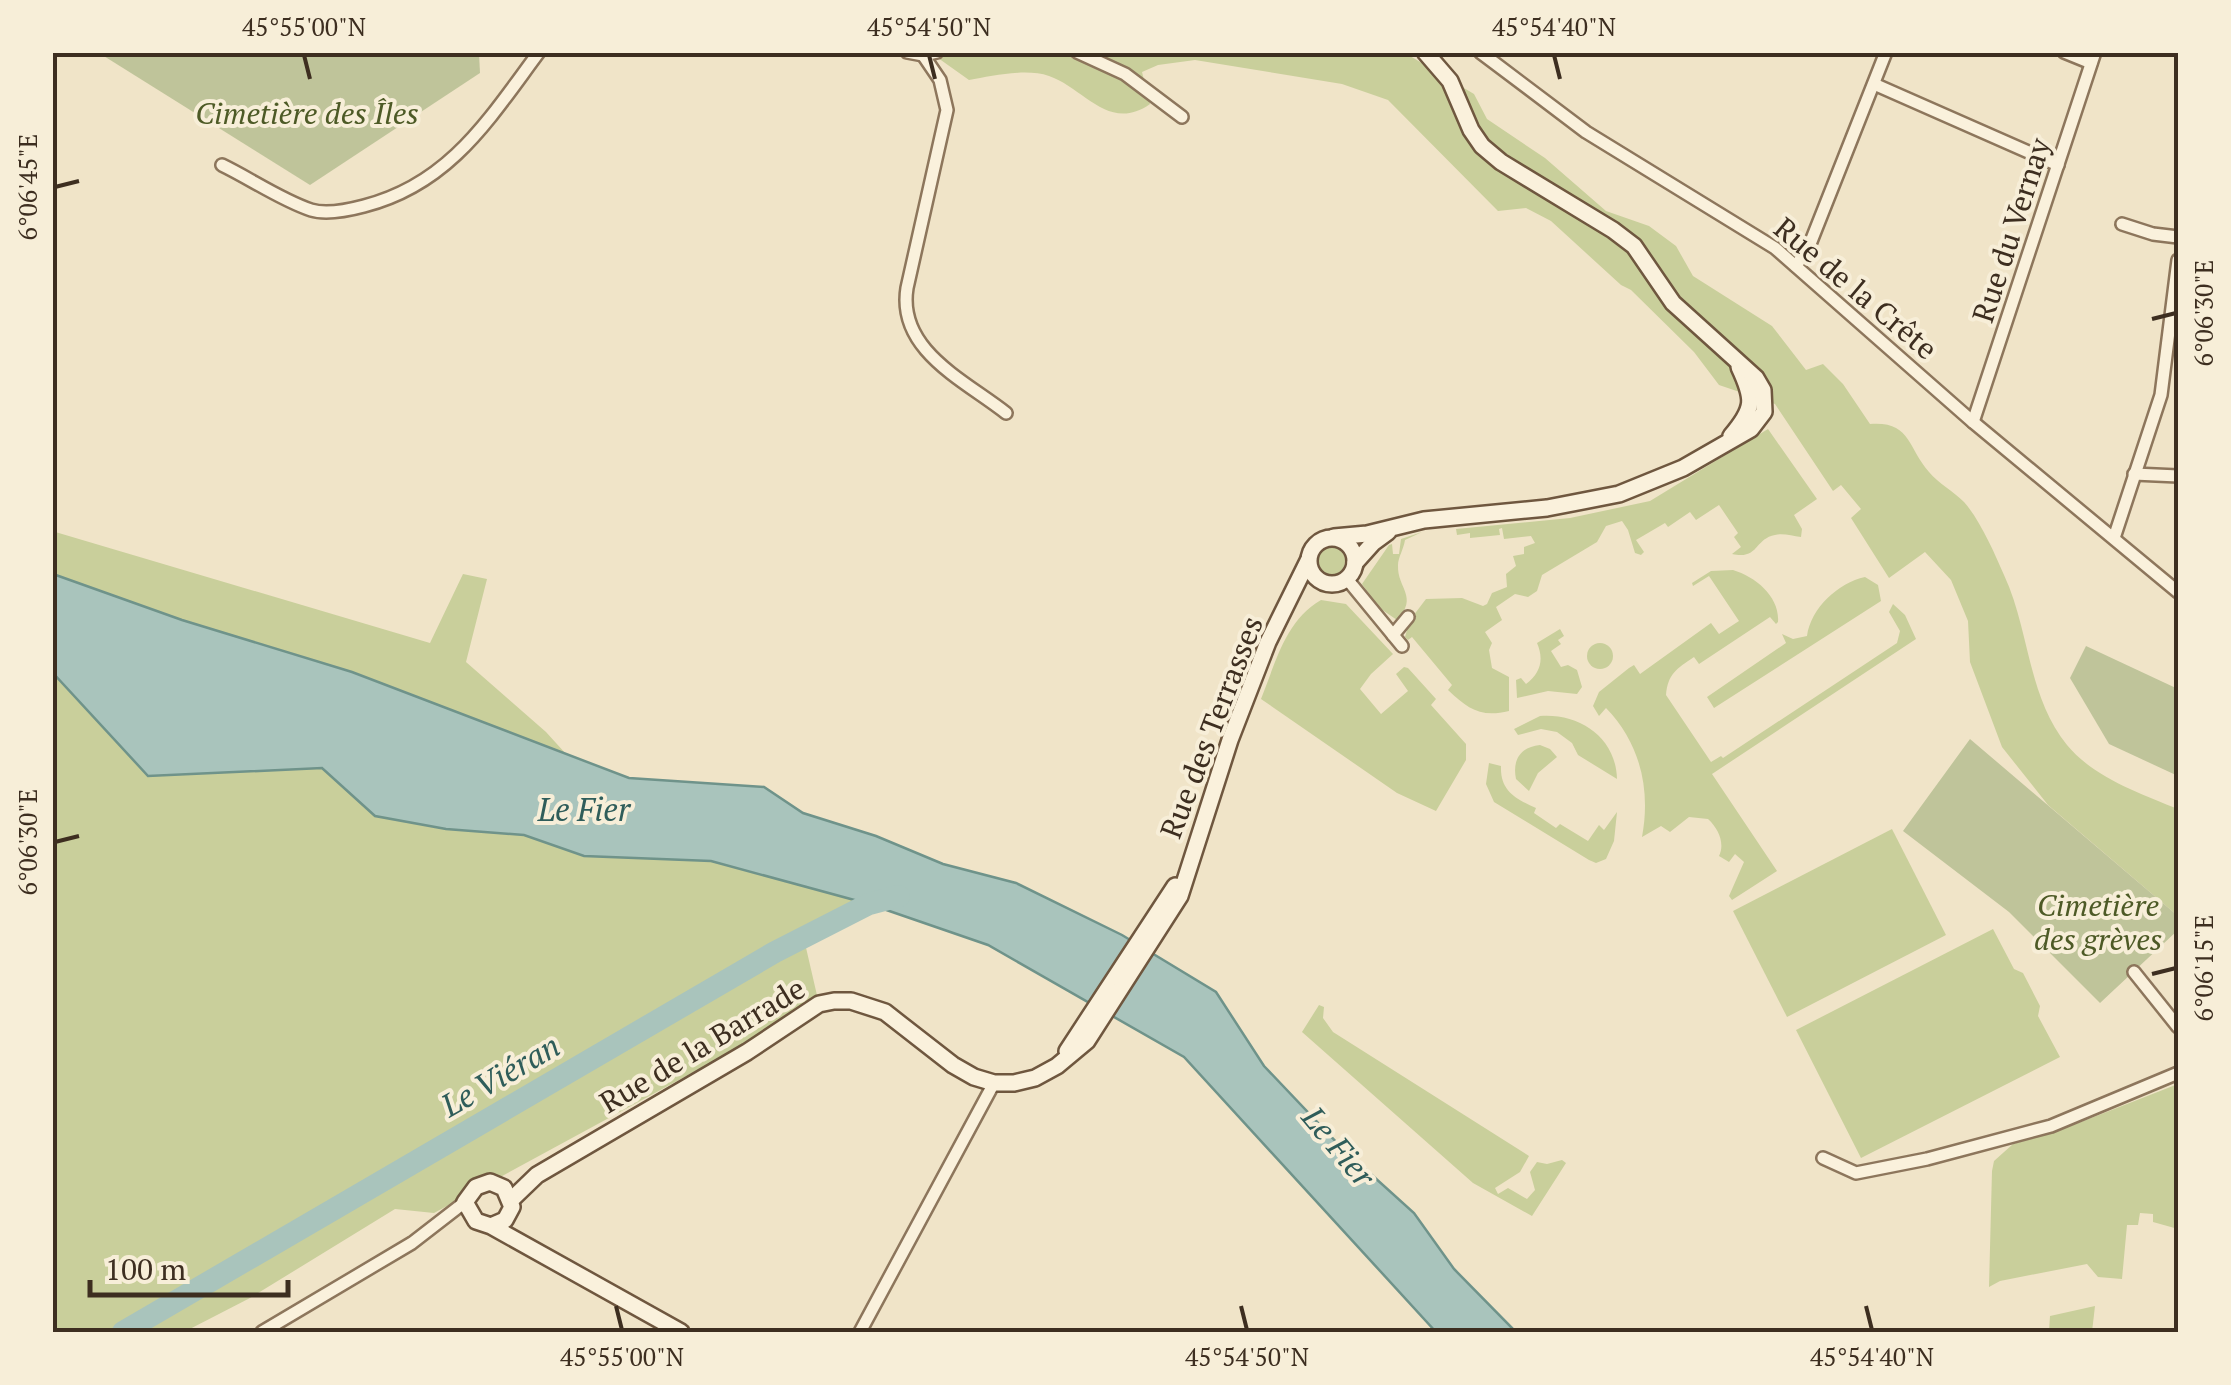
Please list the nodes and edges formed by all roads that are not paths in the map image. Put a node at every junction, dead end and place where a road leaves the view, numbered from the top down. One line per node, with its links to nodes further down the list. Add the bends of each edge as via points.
1 (539, 52): 13 (street, via 453,161 388,200 312,210)
2 (907, 52): 9 (street)
3 (937, 52): 9 (street)
4 (1077, 52): 12 (street, via 1125,74)
5 (1425, 52): 23 (street, via 1450,81 1482,146 1634,246 1673,303 1756,378 1764,412 1751,429 1664,478 1619,494)
6 (1480, 52): 18 (street, Rue de la Crête, via 1586,132)
7 (1886, 52): 11 (street)
8 (2064, 52): 10 (street)
9 (923, 56): 19 (street, via 940,80 946,110 906,316 926,351)
10 (2093, 58): 14 (street, Rue du Vernay)
11 (1874, 84): 14 (street); 18 (street)
12 (1182, 117)
13 (222, 165)
14 (2058, 165): 20 (street, Rue du Vernay)
15 (2122, 224): 16 (street)
16 (2178, 237)
17 (2178, 260): 21 (street, via 2161,394)
18 (1796, 266): 20 (street, Rue de la Crête)
19 (1006, 412)
20 (1973, 422): 25 (street, Rue de la Crête)
21 (2134, 474): 22 (street); 25 (street)
22 (2176, 476)
23 (1396, 527): 24 (street); 27 (street)
24 (1334, 537): 26 (street, via 1316,542); 27 (street, via 1350,546)
25 (2114, 538): 30 (street, Rue de la Crête)
26 (1308, 561): 29 (street, via 1314,577); 31 (street, Rue des Terrasses)
27 (1355, 562): 28 (street)
28 (1347, 579): 29 (street); 33 (street)
29 (1330, 584): 31 (street, Rue des Terrasses)
30 (2178, 592)
31 (1287, 609): 38 (street, Rue des Terrasses, via 1268,642 1164,915 1057,1066 1035,1078)
32 (1408, 617): 33 (street)
33 (1393, 635): 34 (street)
34 (1402, 646)
35 (2134, 972): 36 (street)
36 (2178, 1026)
37 (2178, 1073): 39 (street, via 2051,1126 1927,1160 1856,1174)
38 (994, 1082): 40 (street, Rue de la Barrade, via 953,1065 885,1012 851,1001 819,1004); 49 (street)
39 (1824, 1158)
40 (537, 1175): 41 (street, Rue de la Barrade); 43 (street, Rue de la Barrade)
41 (498, 1184): 42 (street, via 483,1183); 43 (street)
42 (465, 1202): 44 (street); 45 (street)
43 (510, 1207): 44 (street, via 505,1220); 46 (street)
44 (483, 1224): 45 (street); 46 (street)
45 (439, 1225): 47 (street)
46 (524, 1245): 48 (street)
47 (262, 1332)
48 (681, 1332)
49 (860, 1332)

